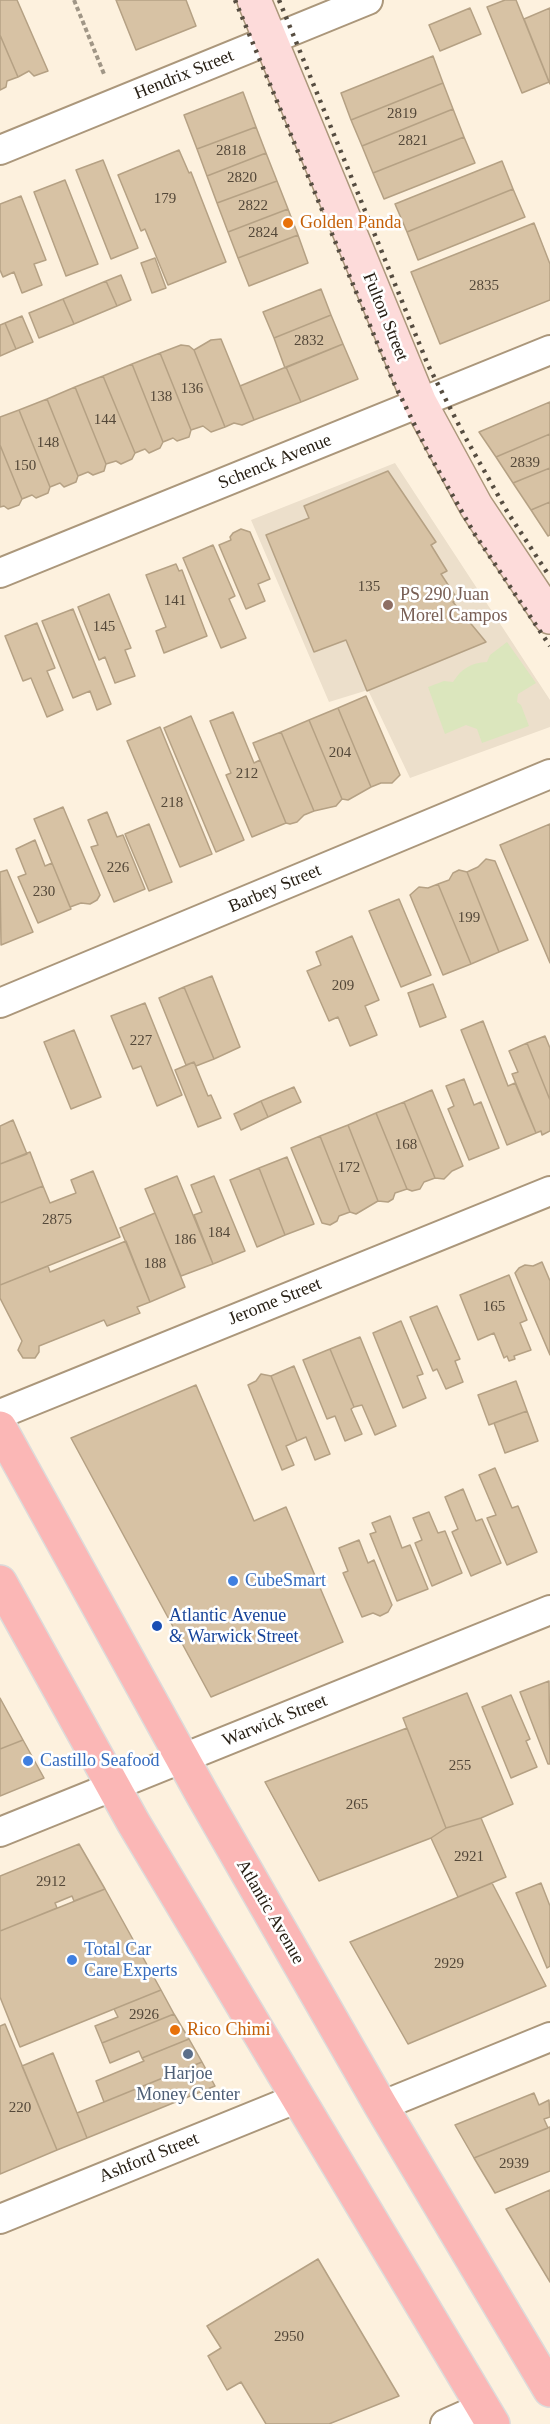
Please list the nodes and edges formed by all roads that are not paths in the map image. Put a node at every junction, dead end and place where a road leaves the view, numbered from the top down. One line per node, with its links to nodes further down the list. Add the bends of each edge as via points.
1 (254, 0): 3 (street, Fulton Street)
2 (368, 0): 3 (street, Hendrix Street)
3 (270, 40): 4 (street, Hendrix Street); 6 (street, Fulton Street)
4 (0, 150)
5 (550, 350): 6 (street, Schenck Avenue)
6 (420, 403): 7 (street, Schenck Avenue); 8 (street, Fulton Street, via 476,506)
7 (0, 573)
8 (550, 617)
9 (550, 774): 10 (street, Barbey Street)
10 (0, 1003)
11 (550, 1191): 12 (street, Jerome Street)
12 (0, 1414)
13 (0, 1428): 16 (main road, Atlantic Avenue)
14 (0, 1582): 17 (main road)
15 (550, 1610): 16 (street, Warwick Street)
16 (182, 1759): 17 (street, Warwick Street); 21 (main road, Atlantic Avenue)
17 (112, 1786): 18 (street, Warwick Street); 20 (main road)
18 (0, 1832)
19 (550, 2037): 21 (street)
20 (298, 2098): 22 (street, Ashford Street); 24 (main road)
21 (381, 2106): 23 (main road, Atlantic Avenue)
22 (0, 2218)
23 (550, 2390)
24 (488, 2416): 25 (street)
25 (445, 2424)

